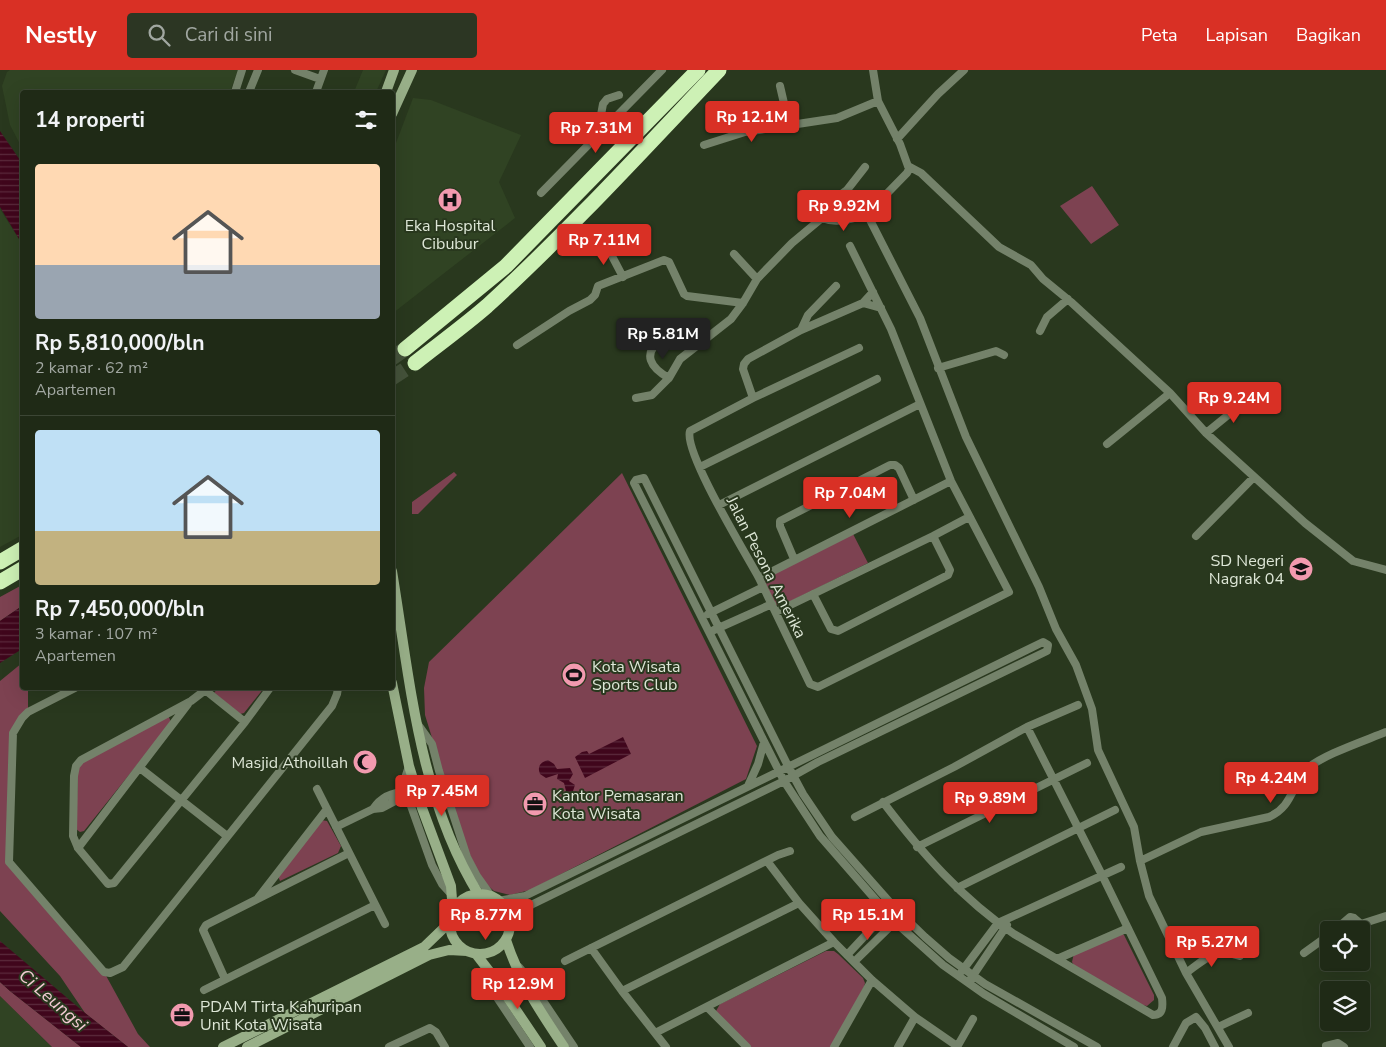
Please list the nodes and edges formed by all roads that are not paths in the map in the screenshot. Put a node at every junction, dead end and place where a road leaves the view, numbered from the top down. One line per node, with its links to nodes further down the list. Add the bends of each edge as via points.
1 (242, 70): 15 (street)
2 (258, 70): 16 (street)
3 (295, 70): 13 (street)
4 (324, 70): 13 (street)
5 (394, 70): 18 (street)
6 (412, 70): 21 (street)
7 (662, 70): 23 (street, via 614,121)
8 (719, 70): 28 (highway)
9 (732, 70): 28 (highway)
10 (873, 70): 20 (street)
11 (964, 70): 24 (street)
12 (697, 71): 48 (highway, via 506,266)
13 (320, 79): 17 (street)
14 (780, 86): 22 (street)
15 (236, 90)
16 (250, 90)
17 (317, 90)
18 (387, 90)
19 (619, 95): 23 (street, via 603,104)
20 (878, 101): 22 (street, via 838,118); 24 (street)
21 (395, 107)
22 (789, 125): 25 (street, via 745,132)
23 (597, 130): 29 (street)
24 (897, 139): 26 (street)
25 (704, 145)
26 (908, 166): 30 (street, via 907,173); 39 (street, via 922,173 999,247 1031,265)
27 (865, 167): 31 (street, via 847,190 832,201)
28 (618, 176): 50 (highway, via 485,307)
29 (541, 193)
30 (867, 214): 31 (street, via 845,220); 51 (street, via 920,318)
31 (822, 218): 36 (street)
32 (608, 244): 35 (street)
33 (850, 246): 38 (street)
34 (734, 254): 36 (street)
35 (623, 277): 40 (street, via 666,260 670,262 685,295); 46 (street, via 598,286 590,300)
36 (757, 279): 40 (street)
37 (836, 286): 43 (street, via 808,315)
38 (873, 292): 41 (street); 42 (street)
39 (1068, 299): 44 (street, via 1047,318); 54 (street)
40 (743, 303): 52 (street, via 731,318 680,359)
41 (864, 303): 42 (street); 43 (street)
42 (880, 308): 58 (street)
43 (801, 330): 56 (street, via 744,364)
44 (1040, 331)
45 (662, 339): 52 (street, via 654,346 650,360)
46 (517, 345)
47 (858, 348): 56 (street, Jalan Pesona Amerika)
48 (405, 349)
49 (1004, 355): 51 (street, via 996,351)
50 (415, 363)
51 (938, 368): 124 (street, via 966,437 1076,665 1092,708 1098,750 1134,827)
52 (669, 378): 55 (street, via 652,396)
53 (877, 379): 61 (street)
54 (1170, 393): 59 (street); 60 (street)
55 (636, 398)
56 (753, 398): 61 (street, Jalan Pesona Amerika, via 690,431 689,439)
57 (1249, 398): 59 (street)
58 (920, 404): 63 (street); 65 (street)
59 (1206, 433): 62 (street)
60 (1107, 444)
61 (700, 466): 65 (street, Jalan Pesona Amerika)
62 (1253, 478): 68 (street); 73 (street, via 1350,559)
63 (951, 481): 64 (street); 66 (street)
64 (914, 500): 70 (street); 70 (street, via 899,468 890,466 780,521)
65 (719, 505): 74 (street, Jalan Pesona Amerika)
66 (970, 517): 67 (street); 81 (street, Jalan Pesona Amerika, via 1009,592 818,687 810,684)
67 (933, 536): 78 (street); 78 (street, via 950,570 948,576 838,631 831,629)
68 (1196, 536)
69 (20, 550): 71 (highway)
70 (794, 559): 74 (street)
71 (0, 562)
72 (20, 570): 75 (highway)
73 (1386, 570)
74 (759, 578): 76 (street, Jalan Pesona Amerika)
75 (0, 582)
76 (763, 587): 79 (street, Jalan Pesona Amerika); 80 (street)
77 (395, 589): 96 (street)
78 (813, 594): 81 (street)
79 (772, 604): 81 (street, Jalan Pesona Amerika); 83 (street)
80 (711, 612): 82 (street); 82 (street, via 644,478 638,479 634,483); 83 (street)
81 (776, 612)
82 (702, 617): 84 (street)
83 (718, 628): 84 (street); 102 (street)
84 (710, 632): 99 (street)
85 (71, 690): 118 (street, via 28,712 13,733 9,862 104,972 123,967)
86 (204, 690): 92 (street)
87 (209, 690): 95 (street)
88 (269, 690): 95 (street)
89 (338, 690): 118 (street, via 332,706)
90 (393, 690): 101 (street)
91 (938, 693): 93 (street); 93 (street, via 1043,642 1048,645 1047,651); 102 (street)
92 (190, 701): 103 (street); 120 (street, via 80,760 74,784 73,836)
93 (943, 703): 105 (street)
94 (1078, 705): 97 (street)
95 (245, 722): 111 (street)
96 (416, 722): 129 (street, via 450,840); 131 (street, via 432,744 467,857 477,876)
97 (1027, 727): 107 (street); 112 (street)
98 (1386, 732): 124 (street, via 1315,762 1305,771 1277,814 1201,832)
99 (764, 742): 104 (street); 108 (street)
100 (1087, 763): 107 (street)
101 (409, 766): 110 (street, via 405,778); 128 (street)
102 (788, 766): 104 (street); 105 (street)
103 (140, 768): 111 (street); 120 (street)
104 (779, 771): 106 (street); 108 (street)
105 (793, 776): 106 (street); 134 (street, via 832,836)
106 (784, 781): 135 (street, via 820,836); 144 (street, via 531,905)
107 (1053, 781): 117 (street); 119 (street)
108 (748, 786): 131 (street, via 524,896)
109 (317, 789): 113 (street)
110 (406, 792): 116 (street, via 398,800); 128 (street, via 432,865)
111 (181, 800): 118 (street); 120 (street, via 114,883 108,884)
112 (883, 802): 115 (street); 119 (street)
113 (327, 808): 116 (street); 130 (street)
114 (1115, 810): 117 (street)
115 (855, 817)
116 (336, 827): 122 (street)
117 (1078, 828): 126 (street); 127 (street)
118 (228, 836)
119 (918, 847): 127 (street)
120 (78, 848)
121 (790, 851): 123 (street)
122 (349, 853): 130 (street); 133 (street)
123 (767, 861): 132 (street); 152 (street)
124 (1140, 861): 162 (street, via 1149,896)
125 (1121, 867): 126 (street)
126 (1102, 874): 145 (street, via 1009,918); 147 (street)
127 (958, 888): 145 (street)
128 (452, 895): 138 (street)
129 (479, 895): 131 (street); 138 (street, via 464,900)
130 (256, 899): 166 (street, via 206,924 203,930)
131 (496, 899): 144 (street, via 504,905)
132 (798, 903): 151 (street); 170 (street)
133 (375, 905): 143 (street); 166 (street)
134 (893, 906): 135 (street); 136 (street)
135 (887, 912): 142 (street); 146 (street)
136 (902, 915): 142 (street); 161 (street)
137 (1386, 916): 141 (street)
138 (452, 917): 153 (street, via 454,939); 179 (street, via 424,947)
139 (1345, 921): 140 (street, via 1350,917)
140 (1358, 921)
141 (1370, 921)
142 (895, 922): 148 (street); 164 (street)
143 (385, 924)
144 (510, 924): 149 (street)
145 (1002, 926): 157 (street); 161 (street); 165 (street)
146 (873, 927): 148 (street); 155 (street)
147 (1128, 928): 157 (street); 157 (street, via 1162,998 1161,1013 1157,1015)
148 (882, 935): 159 (street)
149 (506, 940): 153 (street, via 493,952); 160 (street)
150 (1320, 941): 154 (street)
151 (834, 942): 155 (street); 171 (street)
152 (591, 948): 158 (street); 170 (street)
153 (471, 953): 163 (street); 180 (street, via 449,950 429,955)
154 (1304, 953)
155 (847, 955): 159 (street)
156 (1240, 956): 162 (street, via 1225,952 1212,954)
157 (1057, 959)
158 (564, 961)
159 (854, 962): 167 (street)
160 (513, 963): 185 (street); 186 (street, via 526,974)
161 (964, 969): 164 (street); 165 (street)
162 (1186, 973): 175 (street)
163 (494, 976): 183 (street, via 494,993); 184 (street)
164 (958, 976): 168 (street)
165 (973, 976): 168 (street); 192 (street)
166 (225, 979): 169 (street)
167 (872, 980): 173 (street); 189 (street)
168 (968, 983): 191 (street)
169 (204, 990)
170 (622, 991): 176 (street)
171 (707, 1007): 176 (street); 188 (street)
172 (1248, 1013): 175 (street)
173 (915, 1017): 177 (street); 190 (street)
174 (973, 1019): 177 (street)
175 (1218, 1027): 195 (street)
176 (655, 1033): 187 (street)
177 (957, 1046)
178 (1326, 1046): 196 (street, via 1338,1043)
179 (225, 1047)
180 (247, 1047)
181 (389, 1047): 182 (street, via 430,1028)
182 (445, 1047)
183 (530, 1047)
184 (541, 1047)
185 (564, 1047)
186 (574, 1047)
187 (666, 1047)
188 (747, 1047)
189 (834, 1047)
190 (898, 1047)
191 (1074, 1047)
192 (1097, 1047)
193 (1173, 1047): 194 (street, via 1186,1023 1196,1017)
194 (1215, 1047)
195 (1230, 1047)
196 (1344, 1047)

